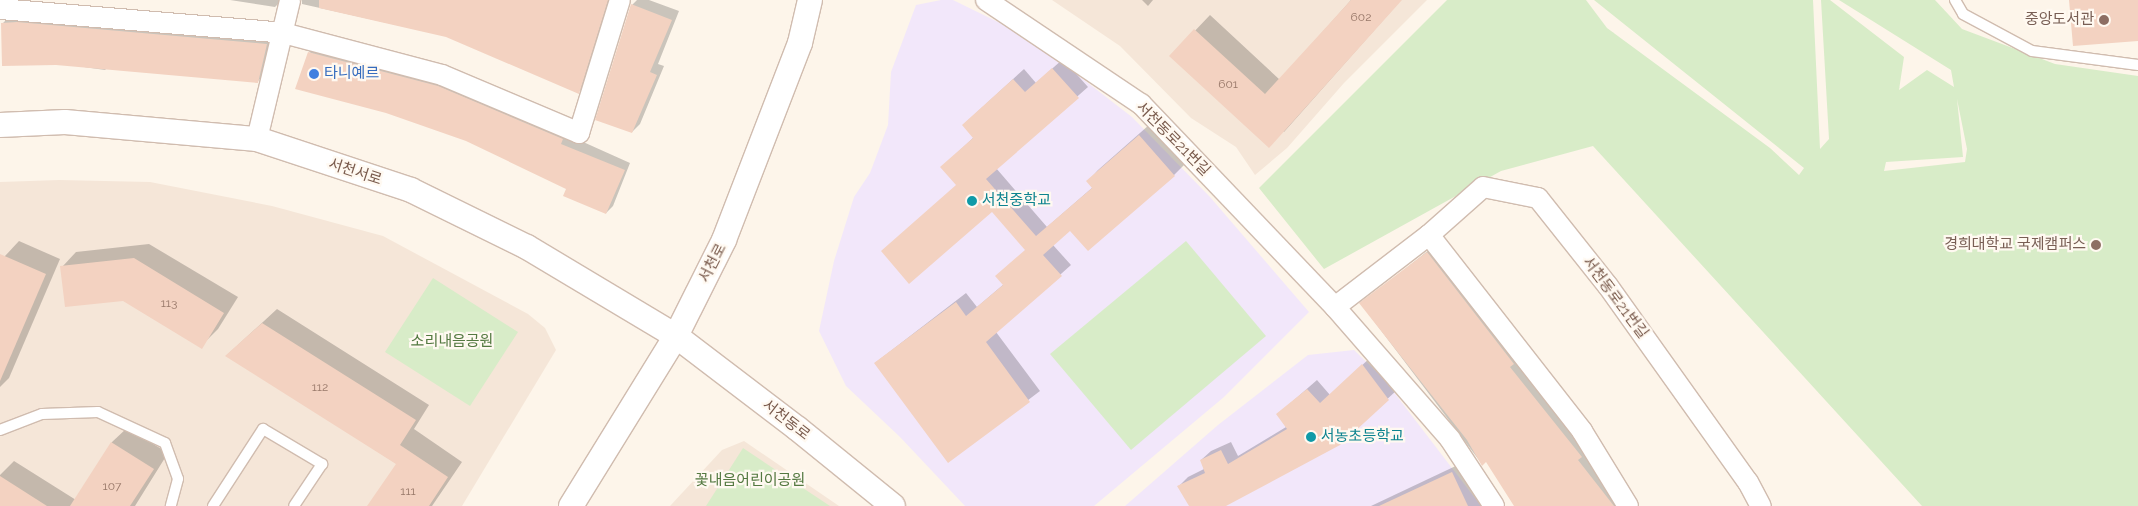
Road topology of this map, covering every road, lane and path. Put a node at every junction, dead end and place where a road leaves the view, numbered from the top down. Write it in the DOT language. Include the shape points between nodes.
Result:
graph roads {
  1 [pos="290,0"];
  2 [pos="620,0"];
  3 [pos="810,0"];
  4 [pos="986,0"];
  5 [pos="1956,0"];
  6 [pos="0,9"];
  7 [pos="283,32"];
  8 [pos="2138,65"];
  9 [pos="0,125"];
  10 [pos="257,139"];
  11 [pos="1430,235"];
  12 [pos="1335,307"];
  13 [pos="676,336"];
  14 [pos="0,430"];
  15 [pos="171,506"];
  16 [pos="213,506"];
  17 [pos="294,506"];
  18 [pos="571,506"];
  19 [pos="893,506"];
  20 [pos="1494,506"];
  21 [pos="1628,506"];
  22 [pos="1761,506"];
  1 -- 7 [label="street"];
  2 -- 7 [label="street" via="579,133 442,75"];
  3 -- 13 [label="street, 서천로" via="800,43 724,240"];
  4 -- 12 [label="street, 서천동로21번길" via="1141,104"];
  5 -- 8 [label="lane" via="1963,14 2032,52"];
  6 -- 7 [label="street"];
  7 -- 10 [label="street"];
  9 -- 10 [label="street, 서천서로" via="65,122"];
  10 -- 13 [label="street, 서천서로" via="411,190 527,247"];
  11 -- 12 [label="street, 서천동로21번길"];
  11 -- 21 [label="street" via="1582,431"];
  11 -- 22 [label="street, 서천동로21번길" via="1483,187 1538,198 1608,286 1748,482"];
  12 -- 20 [label="street, 서천동로21번길" via="1450,439"];
  13 -- 18 [label="street, 서천로"];
  13 -- 19 [label="street, 서천동로" via="798,428"];
  14 -- 15 [label="lane" via="42,414 98,412 165,443 178,479"];
  16 -- 17 [label="lane" via="263,430 322,464"];
}
